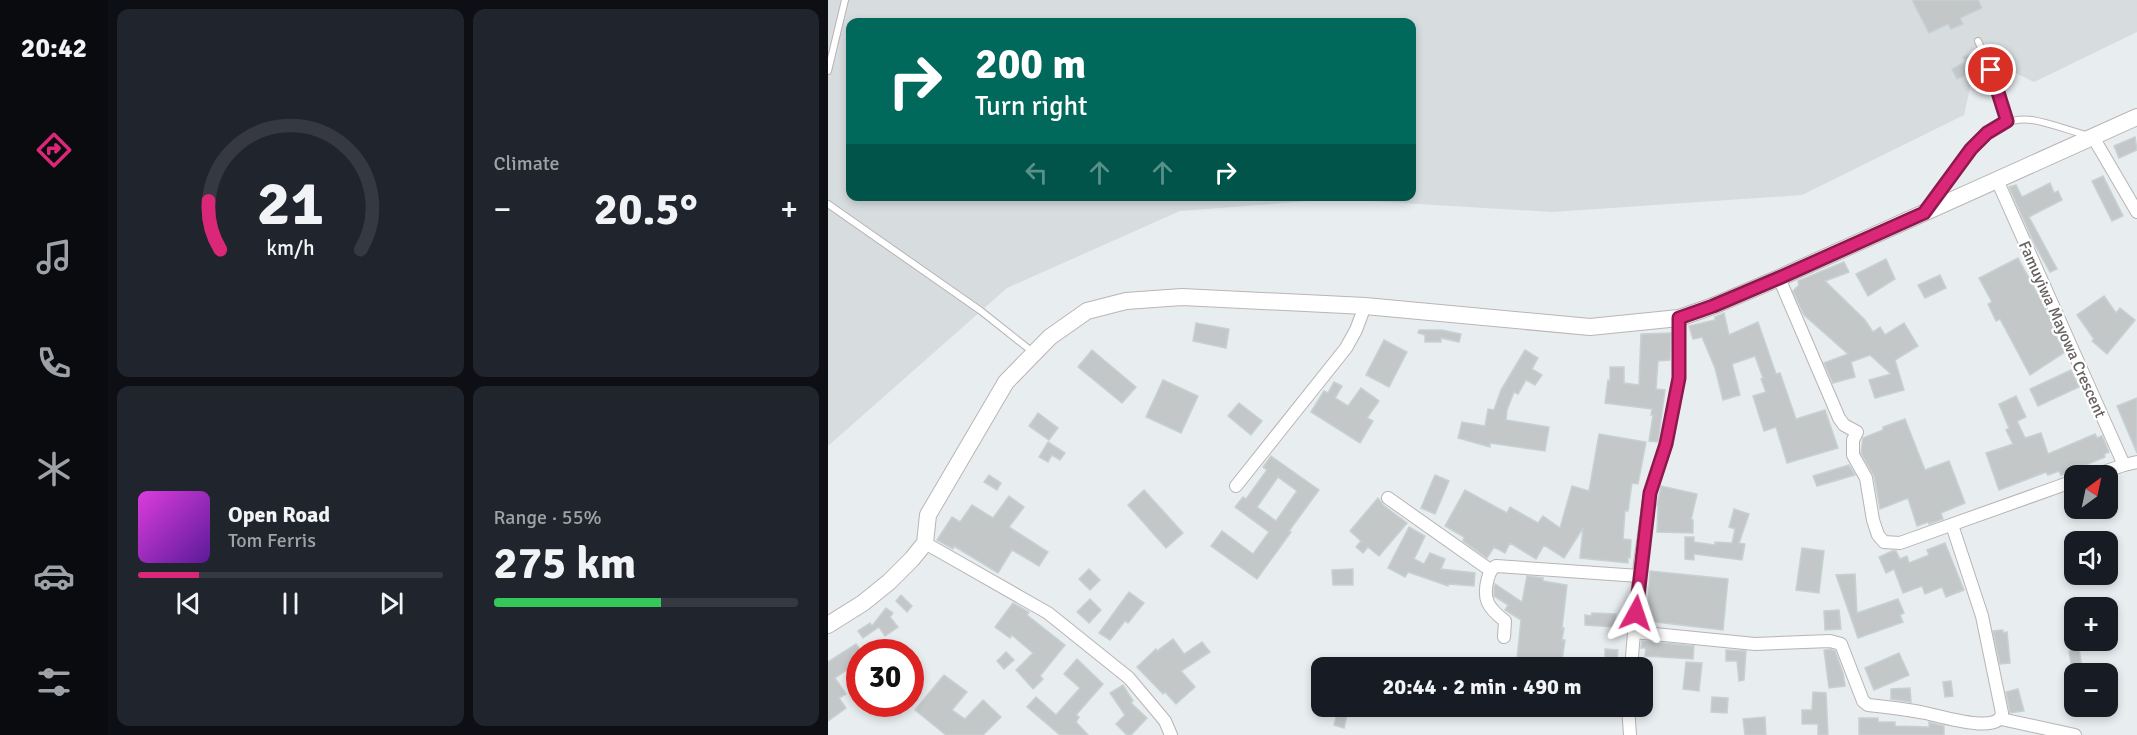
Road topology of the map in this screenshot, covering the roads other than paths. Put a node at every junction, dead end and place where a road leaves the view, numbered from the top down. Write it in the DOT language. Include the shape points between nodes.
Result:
graph roads {
  1 [pos="845,0"];
  2 [pos="1978,41"];
  3 [pos="828,71"];
  4 [pos="2137,117"];
  5 [pos="2007,121"];
  6 [pos="2093,137"];
  7 [pos="1997,180"];
  8 [pos="828,204"];
  9 [pos="2137,212"];
  10 [pos="1924,213"];
  11 [pos="1779,278"];
  12 [pos="1365,306"];
  13 [pos="1679,318"];
  14 [pos="1034,353"];
  15 [pos="2137,462"];
  16 [pos="2124,465"];
  17 [pos="2118,467"];
  18 [pos="2064,485"];
  19 [pos="1236,486"];
  20 [pos="1388,498"];
  21 [pos="1952,525"];
  22 [pos="925,543"];
  23 [pos="1490,570"];
  24 [pos="1639,576"];
  25 [pos="828,625"];
  26 [pos="1634,632"];
  27 [pos="1504,637"];
  28 [pos="1632,657"];
  29 [pos="1629,717"];
  30 [pos="2001,719"];
  31 [pos="1171,735"];
  32 [pos="1630,735"];
  33 [pos="2075,735"];
  1 -- 3 [label="lane"];
  2 -- 5 [label="lane"];
  4 -- 6 [label="street"];
  5 -- 6 [label="lane" via="2030,120"];
  5 -- 10 [label="lane" via="1971,149"];
  6 -- 7 [label="street"];
  6 -- 9 [label="street"];
  7 -- 10 [label="street"];
  7 -- 16 [label="street, Famuyiwa Mayowa Crescent"];
  8 -- 14 [label="lane"];
  10 -- 11 [label="street"];
  11 -- 13 [label="street"];
  11 -- 21 [label="street" via="1839,418 1857,432 1853,455 1866,478 1878,535 1884,542 1899,543"];
  12 -- 13 [label="street" via="1590,327"];
  12 -- 14 [label="street" via="1182,297 1126,301 1087,311"];
  12 -- 19 [label="street" via="1346,348"];
  13 -- 24 [label="street" via="1679,378 1666,444 1650,493"];
  14 -- 22 [label="street" via="1006,382 928,515"];
  15 -- 16 [label="street"];
  16 -- 17 [label="street"];
  18 -- 21 [label="street"];
  20 -- 23 [label="street"];
  21 -- 30 [label="street" via="1982,616"];
  22 -- 25 [label="street" via="889,582"];
  22 -- 31 [label="street" via="1048,613 1129,678"];
  23 -- 24 [label="street" via="1496,566"];
  23 -- 27 [label="street" via="1484,591 1488,603 1505,621"];
  24 -- 26 [label="street"];
  26 -- 28 [label="street"];
  26 -- 30 [label="street" via="1755,644 1838,642 1868,705 1926,713 1961,724 1991,725"];
  29 -- 32 [label="street"];
  30 -- 33 [label="street"];
}
